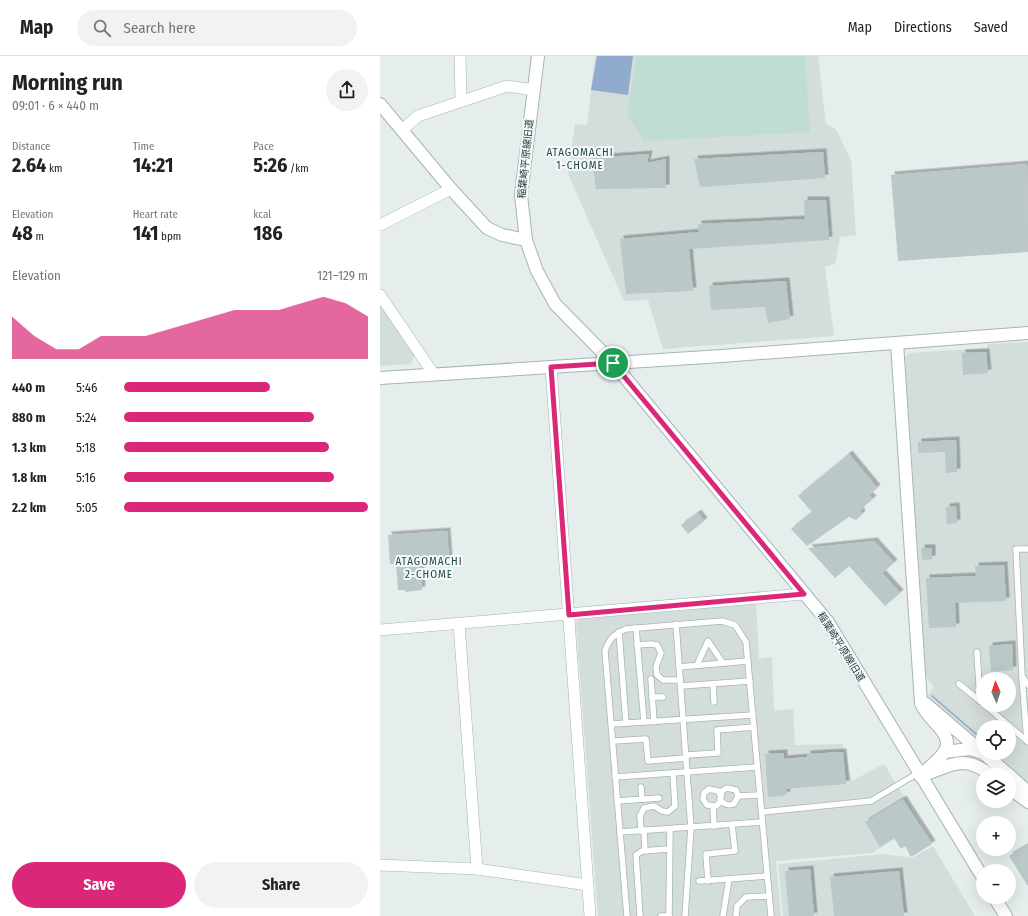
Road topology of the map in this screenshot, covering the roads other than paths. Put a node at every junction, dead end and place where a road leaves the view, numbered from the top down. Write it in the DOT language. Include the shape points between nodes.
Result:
graph roads {
  1 [pos="460,56"];
  2 [pos="538,56"];
  3 [pos="534,90"];
  4 [pos="461,101"];
  5 [pos="382,111"];
  6 [pos="402,130"];
  7 [pos="451,189"];
  8 [pos="380,225"];
  9 [pos="526,240"];
  10 [pos="380,295"];
  11 [pos="1028,333"];
  12 [pos="897,343"];
  13 [pos="613,363"];
  14 [pos="551,367"];
  15 [pos="434,374"];
  16 [pos="380,378"];
  17 [pos="1028,549"];
  18 [pos="804,594"];
  19 [pos="569,615"];
  20 [pos="459,624"];
  21 [pos="676,624"];
  22 [pos="636,628"];
  23 [pos="380,630"];
  24 [pos="619,632"];
  25 [pos="637,645"];
  26 [pos="977,652"];
  27 [pos="748,661"];
  28 [pos="723,663"];
  29 [pos="697,665"];
  30 [pos="679,667"];
  31 [pos="979,672"];
  32 [pos="1022,676"];
  33 [pos="651,678"];
  34 [pos="750,681"];
  35 [pos="680,683"];
  36 [pos="713,684"];
  37 [pos="959,684"];
  38 [pos="1028,685"];
  39 [pos="652,697"];
  40 [pos="663,697"];
  41 [pos="921,698"];
  42 [pos="976,698"];
  43 [pos="714,702"];
  44 [pos="993,712"];
  45 [pos="753,714"];
  46 [pos="683,720"];
  47 [pos="644,722"];
  48 [pos="654,722"];
  49 [pos="626,723"];
  50 [pos="612,724"];
  51 [pos="754,727"];
  52 [pos="613,741"];
  53 [pos="1028,741"];
  54 [pos="976,748"];
  55 [pos="976,750"];
  56 [pos="944,752"];
  57 [pos="686,757"];
  58 [pos="991,760"];
  59 [pos="757,767"];
  60 [pos="981,768"];
  61 [pos="1000,768"];
  62 [pos="673,773"];
  63 [pos="687,773"];
  64 [pos="919,775"];
  65 [pos="616,777"];
  66 [pos="1016,781"];
  67 [pos="641,787"];
  68 [pos="1028,792"];
  69 [pos="1016,793"];
  70 [pos="760,795"];
  71 [pos="738,796"];
  72 [pos="659,798"];
  73 [pos="720,798"];
  74 [pos="642,799"];
  75 [pos="617,800"];
  76 [pos="1028,802"];
  77 [pos="712,806"];
  78 [pos="762,812"];
  79 [pos="762,822"];
  80 [pos="732,825"];
  81 [pos="714,826"];
  82 [pos="691,828"];
  83 [pos="670,829"];
  84 [pos="642,831"];
  85 [pos="620,832"];
  86 [pos="669,849"];
  87 [pos="645,851"];
  88 [pos="380,865"];
  89 [pos="976,867"];
  90 [pos="477,870"];
  91 [pos="767,876"];
  92 [pos="729,879"];
  93 [pos="699,881"];
  94 [pos="708,881"];
  95 [pos="588,885"];
  96 [pos="769,896"];
  97 [pos="998,904"];
  98 [pos="590,916"];
  99 [pos="626,916"];
  100 [pos="640,916"];
  101 [pos="661,916"];
  102 [pos="669,916"];
  103 [pos="686,916"];
  104 [pos="723,916"];
  105 [pos="736,916"];
  106 [pos="771,916"];
  107 [pos="1006,916"];
  1 -- 4 [label="street"];
  2 -- 3 [label="street, 稲葉崎平原線旧道"];
  3 -- 4 [label="street" via="507,86"];
  3 -- 9 [label="street, 稲葉崎平原線旧道" via="521,195"];
  4 -- 6 [label="street" via="418,116"];
  5 -- 6 [label="street"];
  6 -- 7 [label="street"];
  7 -- 8 [label="street"];
  7 -- 9 [label="street" via="487,228 502,235"];
  9 -- 13 [label="street, 稲葉崎平原線旧道" via="537,271 555,304"];
  10 -- 15 [label="street"];
  11 -- 12 [label="street"];
  12 -- 13 [label="street"];
  12 -- 41 [label="street"];
  13 -- 14 [label="street"];
  13 -- 18 [label="street, 稲葉崎平原線旧道"];
  14 -- 15 [label="street"];
  14 -- 19 [label="street"];
  15 -- 16 [label="street"];
  17 -- 32 [label="lane" via="1016,549"];
  18 -- 19 [label="street"];
  18 -- 64 [label="street, 稲葉崎平原線旧道" via="828,622"];
  19 -- 20 [label="street"];
  19 -- 95 [label="street"];
  20 -- 23 [label="street"];
  20 -- 90 [label="street"];
  21 -- 22 [label="lane"];
  21 -- 27 [label="lane" via="722,621 735,626 746,642"];
  21 -- 30 [label="lane"];
  22 -- 24 [label="lane"];
  22 -- 25 [label="lane"];
  24 -- 49 [label="lane"];
  24 -- 50 [label="lane" via="609,640 605,652"];
  25 -- 35 [label="lane" via="657,645 661,654 656,666 657,675 663,680"];
  25 -- 47 [label="lane"];
  26 -- 31 [label="lane"];
  27 -- 28 [label="lane"];
  27 -- 34 [label="lane"];
  28 -- 29 [label="lane"];
  28 -- 29 [label="lane" via="708,641"];
  29 -- 30 [label="lane"];
  30 -- 35 [label="lane"];
  32 -- 38 [label="lane"];
  32 -- 53 [label="lane"];
  33 -- 39 [label="lane"];
  34 -- 36 [label="lane"];
  34 -- 45 [label="lane"];
  35 -- 36 [label="lane"];
  35 -- 46 [label="lane"];
  36 -- 43 [label="lane"];
  37 -- 42 [label="lane"];
  39 -- 40 [label="lane"];
  39 -- 48 [label="lane"];
  41 -- 54 [label="street"];
  41 -- 56 [label="street" via="923,709 946,737 948,742"];
  44 -- 53 [label="lane"];
  45 -- 46 [label="lane"];
  45 -- 51 [label="lane"];
  46 -- 48 [label="lane"];
  46 -- 57 [label="lane"];
  47 -- 48 [label="lane"];
  47 -- 49 [label="lane"];
  49 -- 50 [label="lane"];
  50 -- 52 [label="lane"];
  51 -- 57 [label="lane" via="717,730 718,753"];
  51 -- 59 [label="lane"];
  52 -- 57 [label="lane" via="646,739 648,761"];
  52 -- 65 [label="lane"];
  55 -- 56 [label="street" via="970,748"];
  56 -- 64 [label="street"];
  57 -- 63 [label="lane"];
  58 -- 61 [label="street"];
  59 -- 63 [label="lane"];
  59 -- 70 [label="lane"];
  60 -- 64 [label="street" via="960,762"];
  62 -- 63 [label="lane"];
  62 -- 65 [label="lane"];
  62 -- 84 [label="lane" via="675,806 668,812 654,806 644,808 640,816"];
  63 -- 82 [label="lane"];
  64 -- 78 [label="lane" via="871,801"];
  64 -- 89 [label="street, 稲葉崎平原線旧道"];
  65 -- 75 [label="lane"];
  66 -- 68 [label="street"];
  67 -- 74 [label="lane"];
  69 -- 76 [label="street"];
  70 -- 71 [label="lane"];
  70 -- 78 [label="lane"];
  71 -- 73 [label="lane" via="734,804 729,805 724,804"];
  71 -- 73 [label="lane" via="736,790 730,788 724,789"];
  72 -- 74 [label="lane"];
  73 -- 77 [label="lane" via="718,804"];
  73 -- 77 [label="lane" via="718,791 712,789 704,793 704,801"];
  74 -- 75 [label="lane"];
  75 -- 85 [label="lane"];
  77 -- 81 [label="lane"];
  78 -- 79 [label="lane"];
  79 -- 80 [label="lane"];
  79 -- 91 [label="lane"];
  80 -- 81 [label="lane"];
  80 -- 94 [label="lane" via="735,851 706,854"];
  81 -- 82 [label="lane"];
  82 -- 83 [label="lane"];
  82 -- 103 [label="lane"];
  83 -- 84 [label="lane"];
  83 -- 86 [label="lane"];
  84 -- 85 [label="lane"];
  84 -- 87 [label="lane"];
  85 -- 99 [label="lane"];
  86 -- 87 [label="lane"];
  86 -- 102 [label="lane"];
  87 -- 100 [label="lane" via="636,855"];
  88 -- 90 [label="street"];
  90 -- 95 [label="street"];
  91 -- 92 [label="lane"];
  91 -- 96 [label="lane"];
  92 -- 94 [label="lane"];
  92 -- 104 [label="lane"];
  93 -- 94 [label="lane"];
  95 -- 98 [label="street"];
  96 -- 105 [label="lane" via="746,897 737,906"];
  96 -- 106 [label="lane"];
  97 -- 107 [label="street"];
  101 -- 102 [label="lane"];
}
